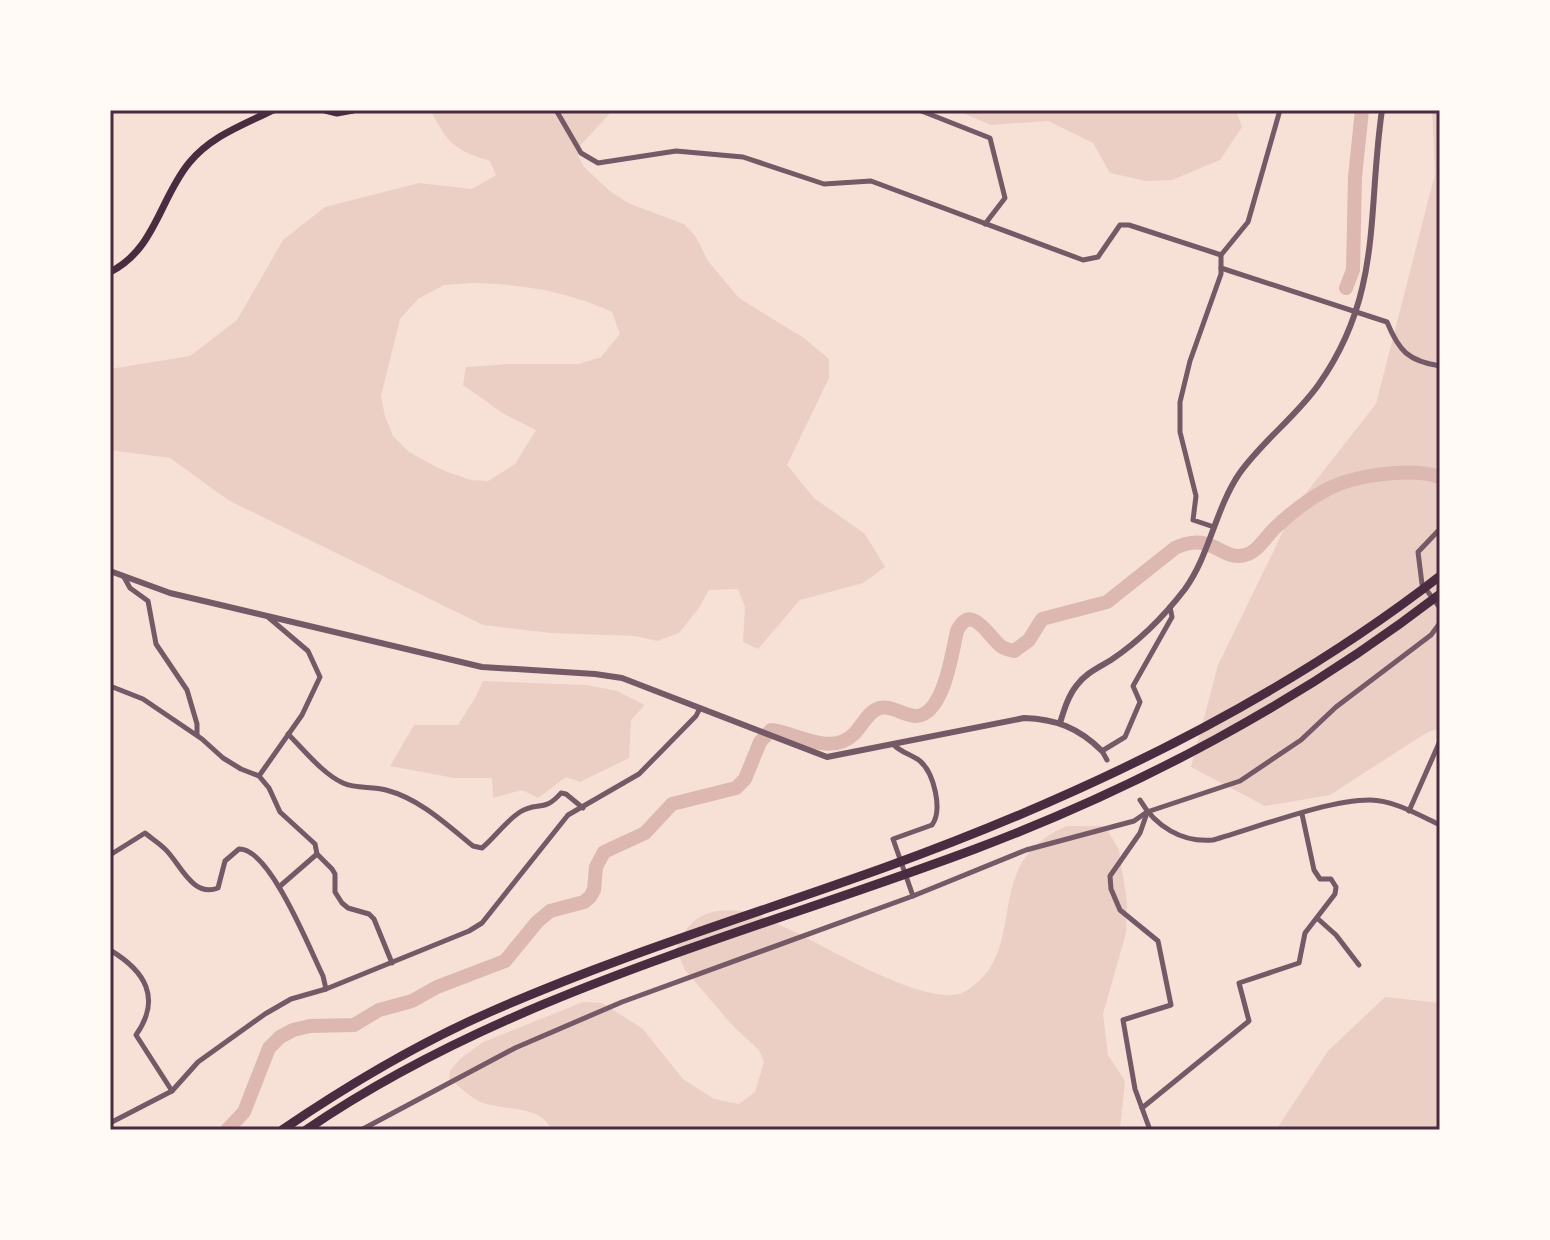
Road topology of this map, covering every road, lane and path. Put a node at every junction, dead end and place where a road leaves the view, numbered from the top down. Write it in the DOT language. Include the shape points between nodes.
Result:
graph roads {
  1 [pos="273,110"];
  2 [pos="325,110"];
  3 [pos="353,110"];
  4 [pos="556,110"];
  5 [pos="919,110"];
  6 [pos="1280,110"];
  7 [pos="1382,110"];
  8 [pos="985,224"];
  9 [pos="1221,255"];
  10 [pos="1221,268"];
  11 [pos="110,272"];
  12 [pos="1356,314"];
  13 [pos="1440,366"];
  14 [pos="1440,529"];
  15 [pos="1213,531"];
  16 [pos="110,571"];
  17 [pos="1440,576"];
  18 [pos="124,577"];
  19 [pos="1440,594"];
  20 [pos="1170,606"];
  21 [pos="1440,608"];
  22 [pos="266,615"];
  23 [pos="1440,623"];
  24 [pos="110,686"];
  25 [pos="700,708"];
  26 [pos="1060,723"];
  27 [pos="288,734"];
  28 [pos="197,735"];
  29 [pos="1440,741"];
  30 [pos="893,744"];
  31 [pos="1102,751"];
  32 [pos="1107,760"];
  33 [pos="259,776"];
  34 [pos="1140,800"];
  35 [pos="583,808"];
  36 [pos="1409,811"];
  37 [pos="1147,812"];
  38 [pos="1302,814"];
  39 [pos="1440,825"];
  40 [pos="317,854"];
  41 [pos="110,855"];
  42 [pos="279,887"];
  43 [pos="912,894"];
  44 [pos="1317,918"];
  45 [pos="110,950"];
  46 [pos="392,963"];
  47 [pos="1359,965"];
  48 [pos="326,989"];
  49 [pos="172,1091"];
  50 [pos="1142,1108"];
  51 [pos="110,1123"];
  52 [pos="282,1130"];
  53 [pos="306,1130"];
  54 [pos="361,1130"];
  55 [pos="1150,1130"];
  1 -- 11 [label="main road" via="204,147 175,184 137,253"];
  2 -- 3 [label="main road"];
  4 -- 8 [label="street" via="581,153 598,163 676,151 743,157 824,184 871,181"];
  5 -- 8 [label="street" via="990,138 1005,198"];
  6 -- 9 [label="street" via="1248,222"];
  7 -- 12 [label="street" via="1367,273"];
  8 -- 9 [label="street" via="1083,260 1098,257 1120,225"];
  9 -- 10 [label="street"];
  10 -- 12 [label="street"];
  10 -- 15 [label="street" via="1178,415 1196,496 1193,520"];
  12 -- 13 [label="street" via="1387,322 1398,346 1417,361"];
  12 -- 15 [label="street" via="1350,333 1302,408 1240,473"];
  14 -- 21 [label="street" via="1418,552 1422,584"];
  15 -- 20 [label="street" via="1185,589"];
  16 -- 18 [label="street"];
  17 -- 52 [label="highway" via="1263,694 1108,776 886,867 596,969 488,1013 381,1067"];
  18 -- 22 [label="street"];
  18 -- 28 [label="street" via="148,601 156,644 187,690"];
  19 -- 53 [label="highway" via="1269,708 1114,790 919,870 600,982 497,1024 388,1078"];
  20 -- 26 [label="street" via="1140,637 1078,683"];
  20 -- 31 [label="street" via="1172,617 1133,686 1140,702 1125,737"];
  22 -- 25 [label="street" via="482,667 622,678"];
  22 -- 27 [label="street" via="308,651 320,677"];
  23 -- 37 [label="street" via="1301,740 1240,781"];
  24 -- 28 [label="street" via="143,699"];
  25 -- 30 [label="street" via="827,757"];
  25 -- 35 [label="street" via="648,767"];
  26 -- 30 [label="street" via="1024,718"];
  26 -- 31 [label="street"];
  27 -- 33 [label="street"];
  27 -- 35 [label="street" via="340,782 401,795 473,846 482,848 519,813 545,806 561,793"];
  28 -- 33 [label="street" via="223,758"];
  29 -- 36 [label="street"];
  30 -- 43 [label="street" via="931,774 937,813 932,825 893,839"];
  31 -- 32 [label="street"];
  33 -- 40 [label="street" via="280,812 315,844"];
  34 -- 37 [label="street"];
  35 -- 46 [label="street" via="568,815 482,923"];
  36 -- 38 [label="street" via="1372,800"];
  36 -- 39 [label="street"];
  37 -- 38 [label="street" via="1175,834 1202,841"];
  37 -- 43 [label="street" via="1134,821 1026,850"];
  37 -- 50 [label="street" via="1140,833 1110,876 1120,910 1158,941 1171,1005 1123,1020"];
  38 -- 44 [label="street" via="1314,870 1336,887"];
  40 -- 42 [label="street"];
  40 -- 46 [label="street" via="335,874 335,892 342,903 374,919"];
  41 -- 42 [label="street" via="145,833 192,882 213,890 225,861 245,849"];
  42 -- 48 [label="street"];
  43 -- 54 [label="street" via="545,1034"];
  44 -- 47 [label="street"];
  44 -- 50 [label="street" via="1305,933 1299,963 1239,983 1249,1021"];
  45 -- 49 [label="street" via="129,962 146,984 147,1016 136,1035"];
  46 -- 48 [label="street"];
  48 -- 49 [label="street" via="291,999 265,1014 198,1062"];
  49 -- 51 [label="street"];
  50 -- 55 [label="street"];
}
